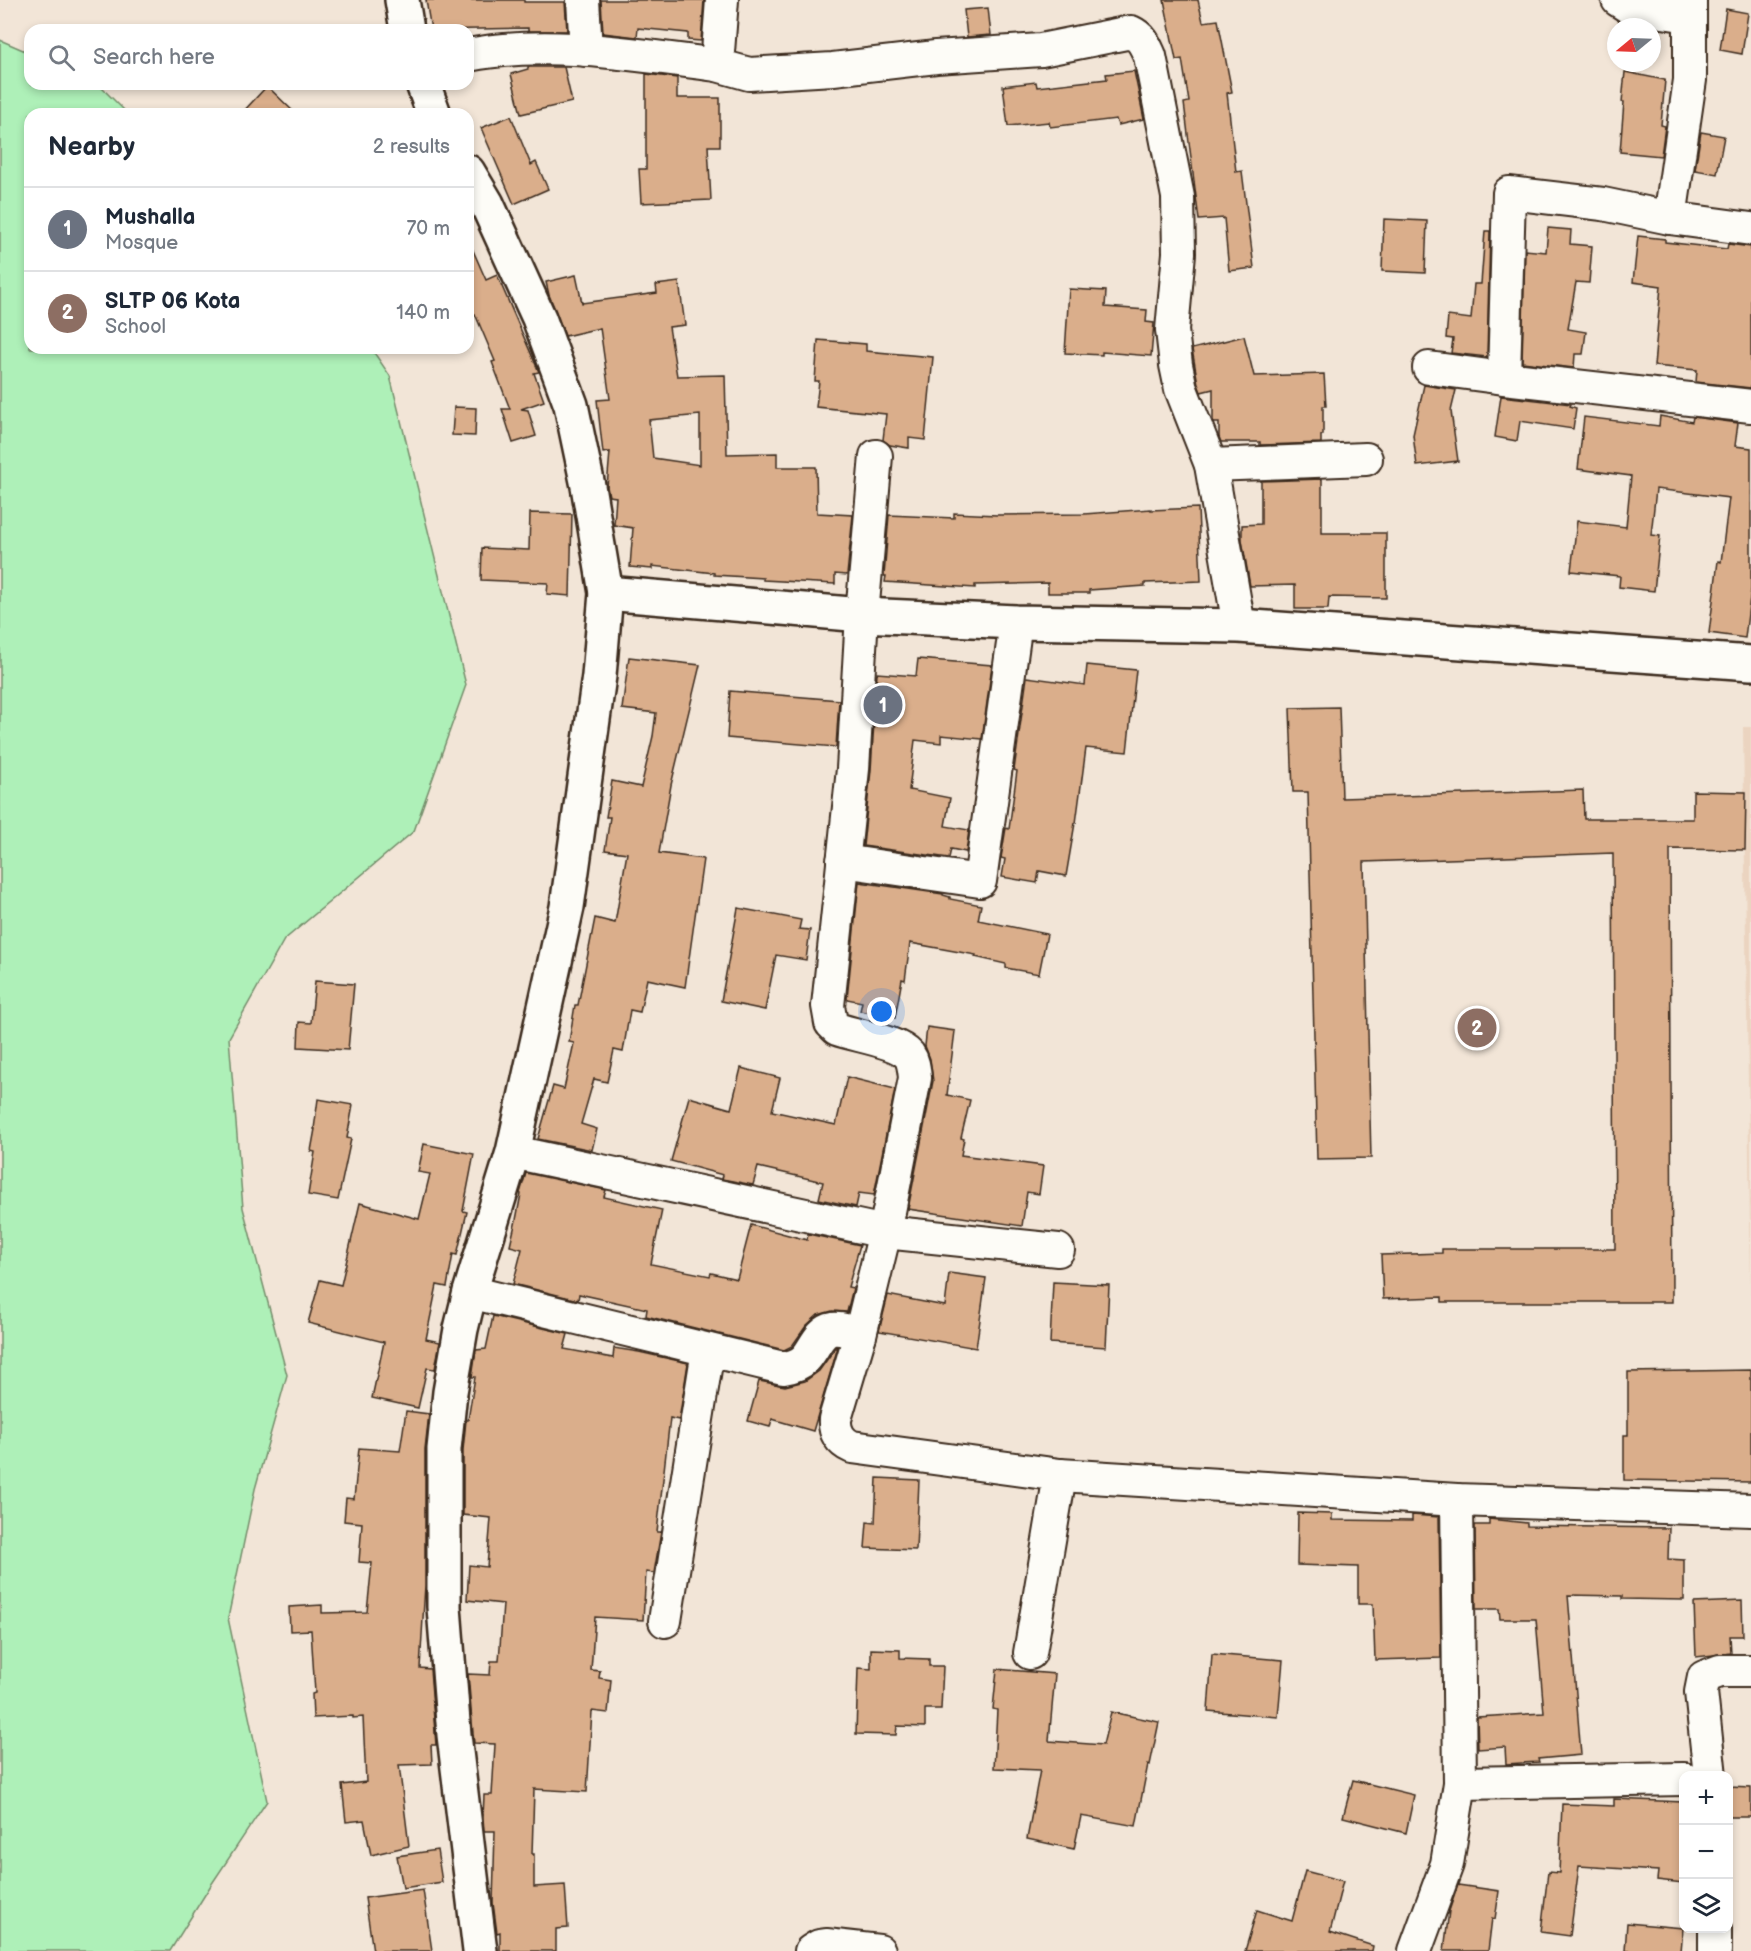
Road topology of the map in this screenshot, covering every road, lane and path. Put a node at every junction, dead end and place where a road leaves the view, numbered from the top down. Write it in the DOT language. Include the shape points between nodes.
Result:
graph roads {
  1 [pos="402,0"];
  2 [pos="583,0"];
  3 [pos="722,0"];
  4 [pos="1618,0"];
  5 [pos="1690,8"];
  6 [pos="406,24"];
  7 [pos="586,50"];
  8 [pos="474,54"];
  9 [pos="717,65"];
  10 [pos="425,90"];
  11 [pos="432,108"];
  12 [pos="474,182"];
  13 [pos="1670,218"];
  14 [pos="1751,229"];
  15 [pos="1429,368"];
  16 [pos="1504,378"];
  17 [pos="1751,406"];
  18 [pos="876,456"];
  19 [pos="1366,459"];
  20 [pos="1211,465"];
  21 [pos="606,593"];
  22 [pos="862,615"];
  23 [pos="1016,622"];
  24 [pos="1239,626"];
  25 [pos="1751,663"];
  26 [pos="843,861"];
  27 [pos="513,1152"];
  28 [pos="885,1232"];
  29 [pos="1058,1250"];
  30 [pos="470,1292"];
  31 [pos="860,1335"];
  32 [pos="708,1350"];
  33 [pos="1060,1475"];
  34 [pos="1456,1500"];
  35 [pos="1751,1510"];
  36 [pos="665,1621"];
  37 [pos="1030,1653"];
  38 [pos="1751,1671"];
  39 [pos="1709,1771"];
  40 [pos="1679,1779"];
  41 [pos="1460,1783"];
  42 [pos="1715,1933"];
  43 [pos="480,1951"];
  44 [pos="812,1951"];
  45 [pos="879,1951"];
  46 [pos="1415,1951"];
  47 [pos="1715,1951"];
  1 -- 6 [label="street"];
  2 -- 7 [label="street"];
  3 -- 9 [label="street"];
  4 -- 5 [label="street" via="1629,7"];
  5 -- 13 [label="street" via="1690,80"];
  7 -- 8 [label="street" via="514,49"];
  7 -- 9 [label="street"];
  9 -- 20 [label="street" via="749,74 833,69 1041,50 1131,32 1139,35 1150,56 1178,197 1179,253 1172,330 1180,389"];
  10 -- 11 [label="street"];
  12 -- 21 [label="street" via="488,204 539,318 571,405"];
  13 -- 14 [label="street"];
  13 -- 16 [label="street" via="1603,204 1509,193"];
  15 -- 16 [label="street"];
  16 -- 17 [label="street"];
  18 -- 22 [label="street"];
  19 -- 20 [label="street"];
  20 -- 24 [label="street"];
  21 -- 22 [label="street"];
  21 -- 27 [label="street" via="599,676 567,907"];
  22 -- 23 [label="street"];
  22 -- 26 [label="street"];
  23 -- 24 [label="street"];
  23 -- 26 [label="street" via="980,881"];
  24 -- 25 [label="street"];
  26 -- 28 [label="street" via="828,1006 831,1023 837,1029 900,1047 914,1064 915,1078"];
  27 -- 28 [label="street"];
  27 -- 30 [label="street"];
  28 -- 29 [label="street"];
  28 -- 31 [label="street"];
  30 -- 32 [label="street"];
  30 -- 43 [label="street" via="452,1381 444,1449 444,1608 454,1735"];
  31 -- 32 [label="street" via="833,1329 824,1332 804,1361 783,1368"];
  31 -- 33 [label="street" via="835,1419 839,1438 848,1445"];
  32 -- 36 [label="street"];
  33 -- 34 [label="street"];
  33 -- 37 [label="street"];
  34 -- 35 [label="street"];
  34 -- 41 [label="street"];
  38 -- 39 [label="street" via="1720,1671 1704,1677 1701,1692"];
  40 -- 41 [label="street"];
  41 -- 46 [label="street" via="1448,1864"];
  42 -- 47 [label="street"];
  44 -- 45 [label="street" via="826,1945"];
}
